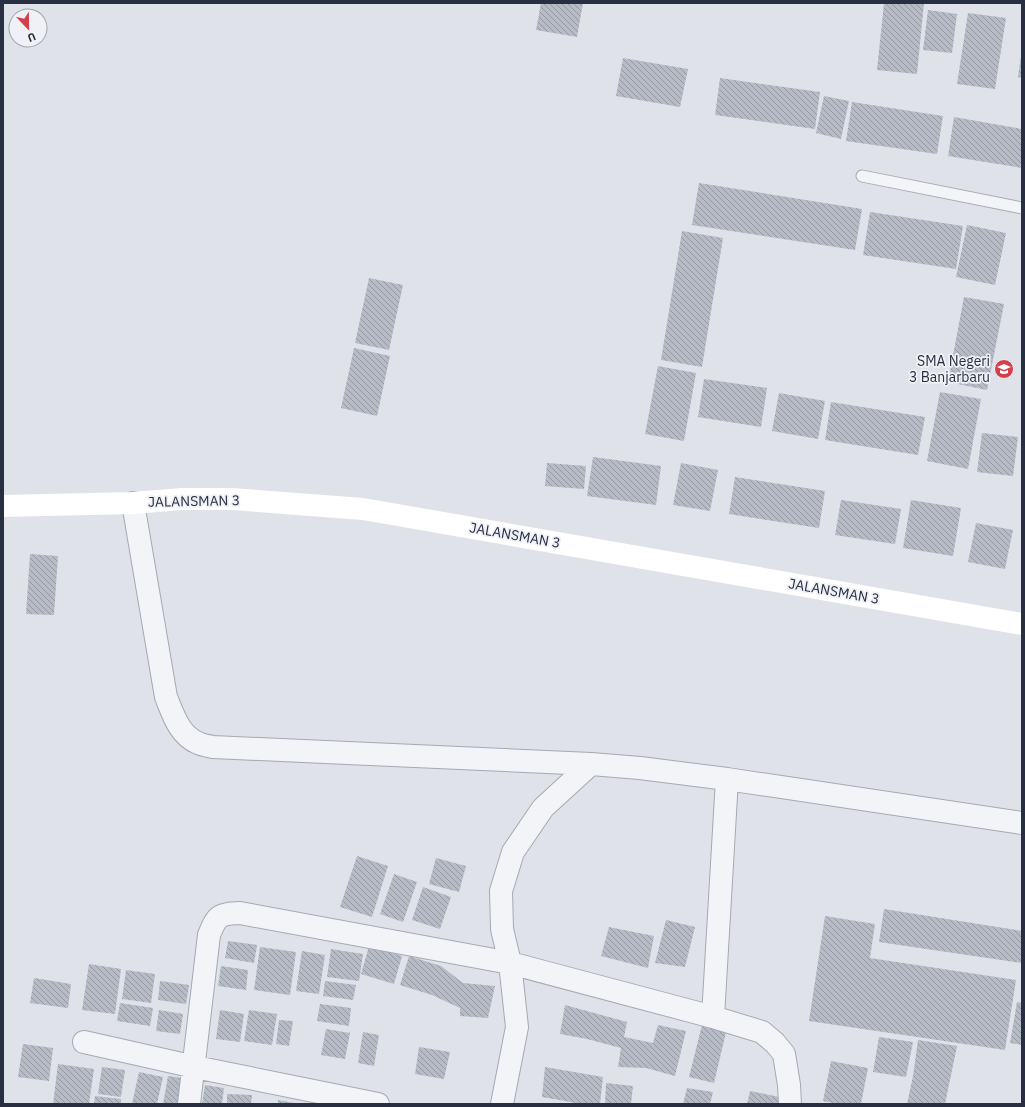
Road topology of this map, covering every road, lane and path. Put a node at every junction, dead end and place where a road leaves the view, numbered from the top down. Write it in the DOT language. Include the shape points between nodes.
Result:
graph roads {
  1 [pos="862,176"];
  2 [pos="1022,208"];
  3 [pos="133,503"];
  4 [pos="3,506"];
  5 [pos="1022,624"];
  6 [pos="591,764"];
  7 [pos="727,779"];
  8 [pos="1022,823"];
  9 [pos="510,963"];
  10 [pos="713,1017"];
  11 [pos="84,1042"];
  12 [pos="195,1067"];
  13 [pos="189,1104"];
  14 [pos="378,1104"];
  15 [pos="502,1104"];
  16 [pos="790,1104"];
  1 -- 2 [label="lane"];
  3 -- 4 [label="street, JALANSMAN 3"];
  3 -- 5 [label="street, JALANSMAN 3" via="232,499 363,509"];
  3 -- 6 [label="street" via="166,697 175,720 185,734 198,743 213,747"];
  6 -- 7 [label="street"];
  6 -- 9 [label="street" via="542,808 513,852 501,891 502,929"];
  7 -- 8 [label="street"];
  7 -- 10 [label="street"];
  9 -- 10 [label="street"];
  9 -- 12 [label="street" via="240,913 225,914 215,920 209,935"];
  9 -- 15 [label="street" via="517,1027"];
  10 -- 16 [label="street" via="762,1032 775,1043 784,1054"];
  11 -- 12 [label="street"];
  12 -- 13 [label="street"];
  12 -- 14 [label="street"];
}
